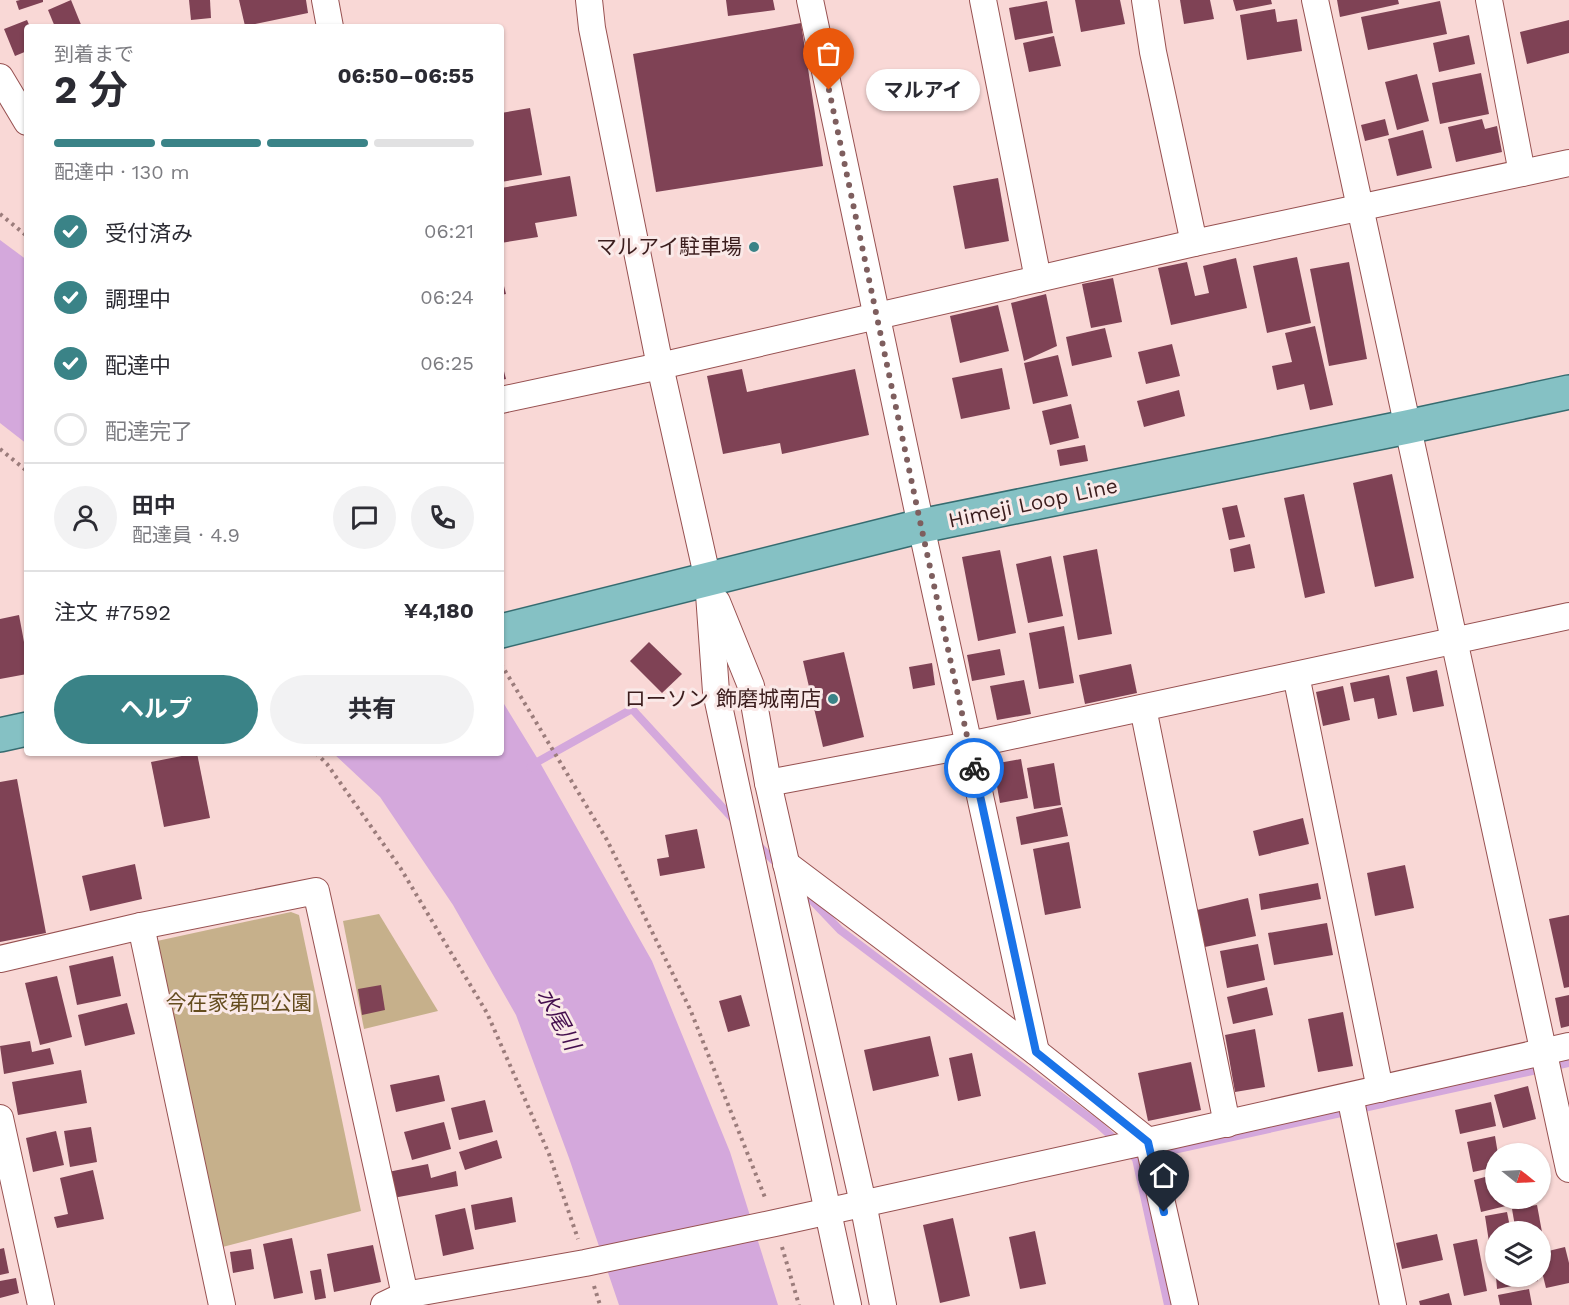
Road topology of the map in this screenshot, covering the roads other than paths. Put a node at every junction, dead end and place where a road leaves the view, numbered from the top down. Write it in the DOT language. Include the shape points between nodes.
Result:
graph roads {
  1 [pos="324,0"];
  2 [pos="589,0"];
  3 [pos="810,0"];
  4 [pos="983,0"];
  5 [pos="1145,0"];
  6 [pos="1315,0"];
  7 [pos="1489,0"];
  8 [pos="329,24"];
  9 [pos="0,77"];
  10 [pos="24,117"];
  11 [pos="1569,163"];
  12 [pos="1522,173"];
  13 [pos="1360,208"];
  14 [pos="1194,243"];
  15 [pos="1038,279"];
  16 [pos="877,315"];
  17 [pos="660,366"];
  18 [pos="1569,392"];
  19 [pos="504,399"];
  20 [pos="1407,427"];
  21 [pos="921,526"];
  22 [pos="708,580"];
  23 [pos="1569,616"];
  24 [pos="504,630"];
  25 [pos="1455,641"];
  26 [pos="1296,675"];
  27 [pos="1143,708"];
  28 [pos="24,730"];
  29 [pos="0,735"];
  30 [pos="969,745"];
  31 [pos="768,783"];
  32 [pos="786,864"];
  33 [pos="141,926"];
  34 [pos="0,959"];
  35 [pos="1569,1046"];
  36 [pos="1036,1052"];
  37 [pos="1543,1052"];
  38 [pos="1380,1089"];
  39 [pos="1350,1096"];
  40 [pos="0,1118"];
  41 [pos="1227,1124"];
  42 [pos="1148,1142"];
  43 [pos="1569,1169"];
  44 [pos="863,1203"];
  45 [pos="828,1210"];
  46 [pos="394,1300"];
  47 [pos="41,1305"];
  48 [pos="222,1305"];
  49 [pos="848,1305"];
  50 [pos="883,1305"];
  51 [pos="1185,1305"];
  52 [pos="1393,1305"];
  1 -- 8 [label="street"];
  2 -- 17 [label="street"];
  3 -- 16 [label="street"];
  4 -- 15 [label="street"];
  5 -- 14 [label="street"];
  6 -- 13 [label="street"];
  7 -- 12 [label="street"];
  9 -- 10 [label="street"];
  11 -- 12 [label="street"];
  12 -- 13 [label="street"];
  13 -- 14 [label="street"];
  13 -- 20 [label="street"];
  14 -- 15 [label="street"];
  15 -- 16 [label="street"];
  16 -- 17 [label="street"];
  16 -- 21 [label="street"];
  17 -- 19 [label="street"];
  17 -- 22 [label="street"];
  18 -- 20 [label="main road, Himeji Loop Line"];
  20 -- 21 [label="main road, Himeji Loop Line"];
  20 -- 25 [label="street"];
  21 -- 22 [label="main road, Himeji Loop Line"];
  21 -- 30 [label="street"];
  22 -- 24 [label="main road, Himeji Loop Line"];
  22 -- 31 [label="street" via="751,686"];
  22 -- 45 [label="street" via="716,692"];
  23 -- 25 [label="street"];
  25 -- 26 [label="street"];
  25 -- 37 [label="street"];
  26 -- 27 [label="street"];
  26 -- 38 [label="street"];
  27 -- 30 [label="street"];
  27 -- 41 [label="street"];
  28 -- 29 [label="main road"];
  30 -- 31 [label="street"];
  30 -- 36 [label="street"];
  31 -- 32 [label="street"];
  32 -- 36 [label="street"];
  32 -- 44 [label="street"];
  33 -- 34 [label="street"];
  33 -- 46 [label="street" via="316,891"];
  33 -- 48 [label="street"];
  35 -- 37 [label="street"];
  36 -- 42 [label="street"];
  37 -- 38 [label="street"];
  37 -- 43 [label="street"];
  38 -- 39 [label="street"];
  39 -- 41 [label="street"];
  39 -- 52 [label="street"];
  40 -- 47 [label="street"];
  41 -- 42 [label="street"];
  42 -- 44 [label="street"];
  42 -- 51 [label="street"];
  44 -- 45 [label="street"];
  44 -- 50 [label="street"];
  45 -- 46 [label="street"];
  45 -- 49 [label="street"];
}
